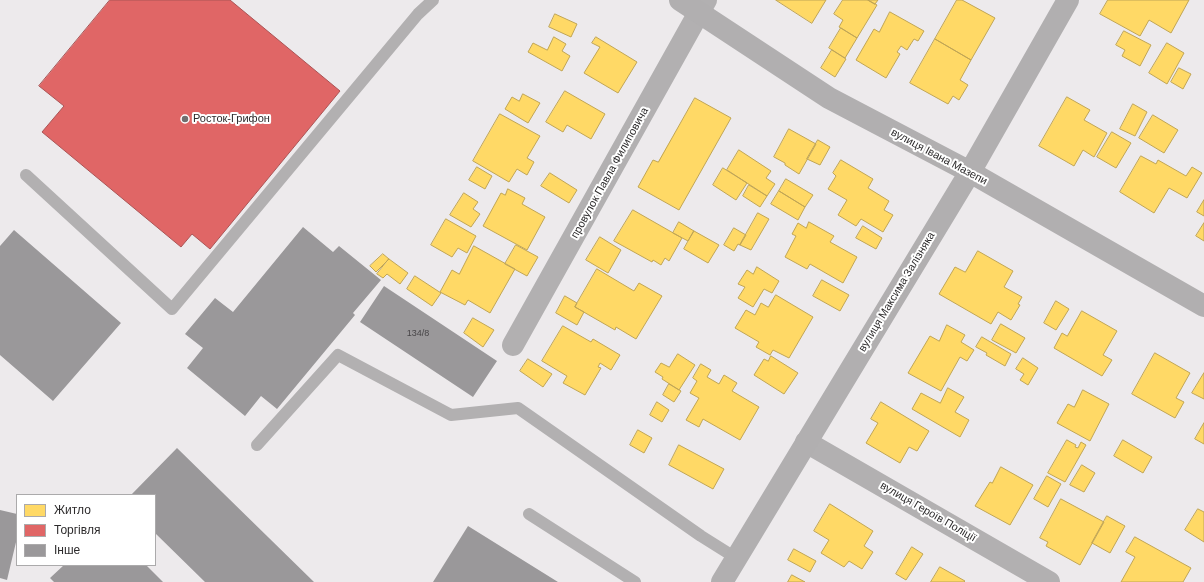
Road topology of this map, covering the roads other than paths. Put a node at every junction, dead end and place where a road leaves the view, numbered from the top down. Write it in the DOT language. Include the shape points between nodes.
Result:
graph roads {
  1 [pos="433,0"];
  2 [pos="680,0"];
  3 [pos="1068,0"];
  4 [pos="702,6"];
  5 [pos="970,172"];
  6 [pos="26,175"];
  7 [pos="1204,306"];
  8 [pos="513,345"];
  9 [pos="806,442"];
  10 [pos="257,445"];
  11 [pos="529,514"];
  12 [pos="736,558"];
  13 [pos="635,582"];
  14 [pos="722,582"];
  15 [pos="1049,582"];
  1 -- 6 [label="lane" via="418,14 172,309"];
  2 -- 4 [label="main road, вулиця Івана Мазепи"];
  3 -- 5 [label="main road, вулиця Максима Залізняка"];
  4 -- 5 [label="main road, вулиця Івана Мазепи" via="829,98"];
  4 -- 8 [label="street, провулок Павла Филиповича"];
  5 -- 7 [label="main road, вулиця Івана Мазепи"];
  5 -- 9 [label="main road, вулиця Максима Залізняка"];
  9 -- 12 [label="main road, вулиця Максима Залізняка"];
  9 -- 15 [label="street, вулиця Героїв Поліції"];
  10 -- 12 [label="lane" via="338,355 451,415 518,408"];
  11 -- 13 [label="lane"];
  12 -- 14 [label="main road, вулиця Максима Залізняка"];
}
